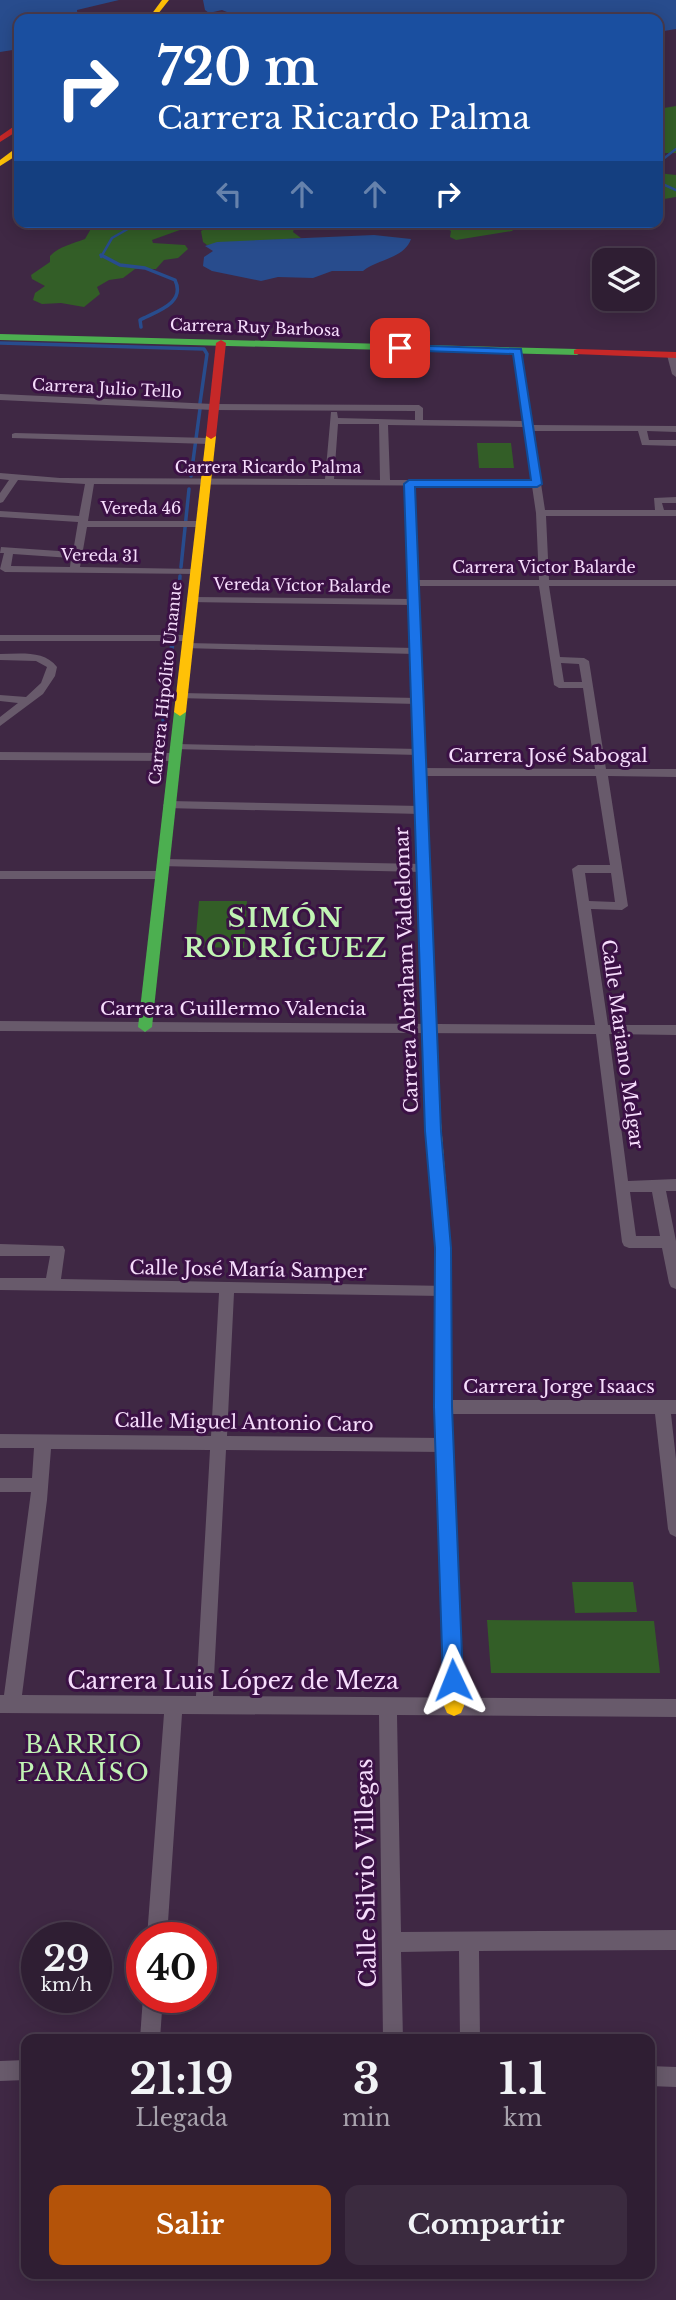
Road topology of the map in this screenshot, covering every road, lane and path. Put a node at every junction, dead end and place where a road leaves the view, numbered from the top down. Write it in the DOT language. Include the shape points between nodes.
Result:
graph roads {
  1 [pos="0,337"];
  2 [pos="221,343"];
  3 [pos="517,351"];
  4 [pos="674,355"];
  5 [pos="676,374"];
  6 [pos="0,397"];
  7 [pos="213,407"];
  8 [pos="335,409"];
  9 [pos="334,421"];
  10 [pos="383,422"];
  11 [pos="419,423"];
  12 [pos="528,426"];
  13 [pos="642,429"];
  14 [pos="676,429"];
  15 [pos="15,436"];
  16 [pos="200,441"];
  17 [pos="676,443"];
  18 [pos="0,476"];
  19 [pos="15,478"];
  20 [pos="90,481"];
  21 [pos="204,482"];
  22 [pos="329,483"];
  23 [pos="385,483"];
  24 [pos="409,484"];
  25 [pos="537,484"];
  26 [pos="0,500"];
  27 [pos="676,500"];
  28 [pos="541,513"];
  29 [pos="660,513"];
  30 [pos="676,513"];
  31 [pos="0,514"];
  32 [pos="82,521"];
  33 [pos="190,524"];
  34 [pos="4,551"];
  35 [pos="77,555"];
  36 [pos="74,571"];
  37 [pos="194,572"];
  38 [pos="412,583"];
  39 [pos="544,583"];
  40 [pos="676,583"];
  41 [pos="191,600"];
  42 [pos="413,602"];
  43 [pos="0,638"];
  44 [pos="44,639"];
  45 [pos="187,642"];
  46 [pos="415,651"];
  47 [pos="0,657"];
  48 [pos="38,659"];
  49 [pos="555,660"];
  50 [pos="589,685"];
  51 [pos="181,696"];
  52 [pos="0,698"];
  53 [pos="28,701"];
  54 [pos="417,701"];
  55 [pos="0,723"];
  56 [pos="175,752"];
  57 [pos="419,752"];
  58 [pos="0,756"];
  59 [pos="420,772"];
  60 [pos="602,773"];
  61 [pos="676,773"];
  62 [pos="169,805"];
  63 [pos="421,810"];
  64 [pos="423,867"];
  65 [pos="162,869"];
  66 [pos="616,869"];
  67 [pos="0,874"];
  68 [pos="584,905"];
  69 [pos="0,1026"];
  70 [pos="145,1027"];
  71 [pos="429,1028"];
  72 [pos="602,1030"];
  73 [pos="676,1030"];
  74 [pos="676,1185"];
  75 [pos="623,1187"];
  76 [pos="658,1187"];
  77 [pos="669,1242"];
  78 [pos="0,1250"];
  79 [pos="676,1283"];
  80 [pos="0,1284"];
  81 [pos="53,1284"];
  82 [pos="227,1288"];
  83 [pos="443,1290"];
  84 [pos="443,1407"];
  85 [pos="669,1407"];
  86 [pos="0,1441"];
  87 [pos="43,1441"];
  88 [pos="219,1442"];
  89 [pos="444,1445"];
  90 [pos="0,1485"];
  91 [pos="40,1485"];
  92 [pos="676,1529"];
  93 [pos="6,1704"];
  94 [pos="174,1704"];
  95 [pos="204,1705"];
  96 [pos="388,1706"];
  97 [pos="454,1706"];
  98 [pos="676,1708"];
  99 [pos="158,1922"];
  100 [pos="676,1940"];
  101 [pos="391,1942"];
  102 [pos="469,1942"];
  103 [pos="152,2013"];
  104 [pos="150,2034"];
  105 [pos="393,2034"];
  106 [pos="470,2034"];
  107 [pos="21,2070"];
  108 [pos="0,2071"];
  109 [pos="655,2076"];
  110 [pos="676,2077"];
  1 -- 2 [label="street, Carrera Ruy Barbosa"];
  2 -- 3 [label="street, Carrera Ruy Barbosa"];
  2 -- 7 [label="street, Carrera Hipólito Unanue"];
  3 -- 4 [label="street, Carrera Ruy Barbosa"];
  3 -- 12 [label="street"];
  4 -- 5 [label="street"];
  6 -- 7 [label="street, Carrera Julio Tello"];
  7 -- 8 [label="street, Carrera Julio Tello"];
  7 -- 16 [label="street, Carrera Hipólito Unanue"];
  8 -- 9 [label="street"];
  8 -- 11 [label="street, Carrera Julio Tello" via="419,408"];
  9 -- 10 [label="street"];
  9 -- 22 [label="street"];
  10 -- 11 [label="street"];
  10 -- 23 [label="street"];
  11 -- 12 [label="street"];
  12 -- 13 [label="street"];
  12 -- 25 [label="street"];
  13 -- 14 [label="street"];
  13 -- 17 [label="street" via="645,443"];
  15 -- 16 [label="street"];
  16 -- 21 [label="street, Carrera Hipólito Unanue"];
  18 -- 19 [label="street, Carrera Ricardo Palma"];
  19 -- 20 [label="street, Carrera Ricardo Palma"];
  19 -- 26 [label="street"];
  20 -- 21 [label="street, Carrera Ricardo Palma"];
  20 -- 32 [label="street"];
  21 -- 22 [label="street, Carrera Ricardo Palma"];
  21 -- 33 [label="street, Carrera Hipólito Unanue"];
  22 -- 23 [label="street, Carrera Ricardo Palma"];
  23 -- 24 [label="street, Carrera Ricardo Palma"];
  24 -- 25 [label="street, Carrera Ricardo Palma"];
  24 -- 38 [label="street, Carrera Abraham Valdelomar"];
  25 -- 28 [label="street"];
  27 -- 29 [label="street" via="657,500"];
  28 -- 29 [label="street"];
  28 -- 39 [label="street"];
  29 -- 30 [label="street"];
  31 -- 32 [label="street, Vereda 46"];
  32 -- 33 [label="street, Vereda 46"];
  32 -- 35 [label="street"];
  33 -- 37 [label="street, Carrera Hipólito Unanue"];
  34 -- 35 [label="street, Vereda 31"];
  34 -- 36 [label="street, Vereda 31" via="5,569"];
  35 -- 36 [label="street"];
  36 -- 37 [label="street, Vereda 31"];
  37 -- 41 [label="street, Carrera Hipólito Unanue"];
  38 -- 39 [label="street, Carrera Victor Balarde"];
  38 -- 42 [label="street, Carrera Abraham Valdelomar"];
  39 -- 40 [label="street, Carrera Victor Balarde"];
  39 -- 49 [label="street"];
  41 -- 42 [label="street, Vereda Víctor Balarde"];
  41 -- 45 [label="street, Carrera Hipólito Unanue"];
  42 -- 46 [label="street, Carrera Abraham Valdelomar"];
  43 -- 44 [label="street"];
  44 -- 45 [label="street"];
  44 -- 48 [label="street"];
  45 -- 46 [label="street"];
  45 -- 51 [label="street, Carrera Hipólito Unanue"];
  46 -- 54 [label="street, Carrera Abraham Valdelomar"];
  47 -- 48 [label="street"];
  48 -- 53 [label="street" via="51,663 52,676"];
  49 -- 50 [label="street" via="584,661"];
  49 -- 50 [label="street" via="559,685"];
  50 -- 60 [label="street"];
  51 -- 54 [label="street"];
  51 -- 56 [label="street, Carrera Hipólito Unanue"];
  52 -- 53 [label="street"];
  53 -- 55 [label="street"];
  54 -- 57 [label="street, Carrera Abraham Valdelomar"];
  56 -- 57 [label="street"];
  56 -- 58 [label="street"];
  56 -- 62 [label="street, Carrera Hipólito Unanue"];
  57 -- 59 [label="street, Carrera Abraham Valdelomar"];
  59 -- 60 [label="street, Carrera José Sabogal"];
  59 -- 63 [label="street, Carrera Abraham Valdelomar"];
  60 -- 61 [label="street, Carrera José Sabogal"];
  60 -- 66 [label="street"];
  62 -- 63 [label="street"];
  62 -- 65 [label="street, Carrera Hipólito Unanue"];
  63 -- 64 [label="street, Carrera Abraham Valdelomar"];
  64 -- 65 [label="street"];
  64 -- 71 [label="street, Carrera Abraham Valdelomar"];
  65 -- 67 [label="street"];
  65 -- 70 [label="street, Carrera Hipólito Unanue"];
  66 -- 68 [label="street, Calle Mariano Melgar" via="578,869"];
  66 -- 68 [label="street" via="622,906"];
  68 -- 72 [label="street, Calle Mariano Melgar"];
  69 -- 70 [label="street, Carrera Guillermo Valencia"];
  70 -- 71 [label="street, Carrera Guillermo Valencia"];
  71 -- 72 [label="street, Carrera Guillermo Valencia"];
  71 -- 83 [label="street, Carrera Abraham Valdelomar"];
  72 -- 73 [label="street, Carrera Guillermo Valencia"];
  72 -- 75 [label="street, Calle Mariano Melgar"];
  74 -- 76 [label="street"];
  75 -- 76 [label="street"];
  75 -- 77 [label="street, Calle Mariano Melgar" via="629,1242"];
  76 -- 77 [label="street"];
  77 -- 79 [label="street"];
  78 -- 81 [label="street" via="58,1250"];
  80 -- 81 [label="street, Calle José María Samper"];
  81 -- 82 [label="street, Calle José María Samper"];
  82 -- 83 [label="street, Calle José María Samper"];
  82 -- 88 [label="street"];
  83 -- 84 [label="street, Carrera Abraham Valdelomar"];
  84 -- 85 [label="street, Carrera Jorge Isaacs"];
  84 -- 89 [label="street, Carrera Abraham Valdelomar"];
  85 -- 92 [label="street"];
  86 -- 87 [label="street, Calle Miguel Antonio Caro"];
  87 -- 88 [label="street, Calle Miguel Antonio Caro"];
  87 -- 91 [label="street"];
  88 -- 89 [label="street, Calle Miguel Antonio Caro"];
  88 -- 95 [label="street"];
  89 -- 97 [label="street, Carrera Abraham Valdelomar"];
  90 -- 91 [label="street"];
  91 -- 93 [label="street"];
  93 -- 94 [label="street, Carrera Luis López de Meza"];
  94 -- 95 [label="street, Carrera Luis López de Meza"];
  94 -- 99 [label="street"];
  95 -- 96 [label="street, Carrera Luis López de Meza"];
  96 -- 97 [label="street, Carrera Luis López de Meza"];
  96 -- 101 [label="street, Calle Silvio Villegas"];
  97 -- 98 [label="street, Carrera Luis López de Meza"];
  100 -- 102 [label="street"];
  101 -- 102 [label="street"];
  101 -- 105 [label="street, Calle Silvio Villegas"];
  102 -- 106 [label="street"];
  103 -- 104 [label="street"];
  107 -- 108 [label="street"];
  109 -- 110 [label="street"];
}
